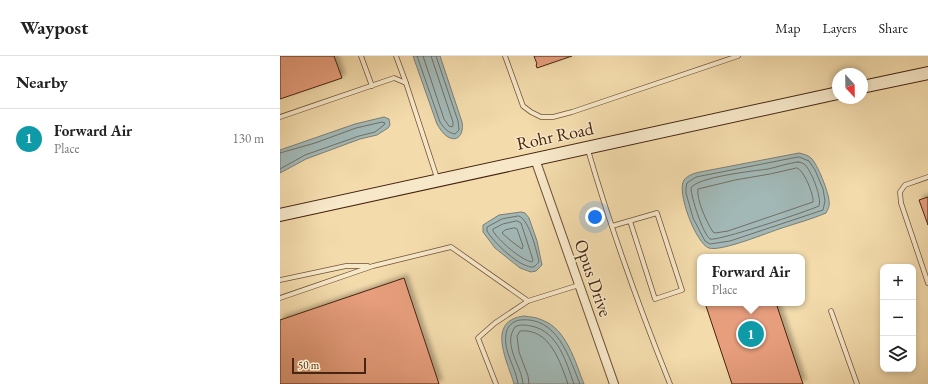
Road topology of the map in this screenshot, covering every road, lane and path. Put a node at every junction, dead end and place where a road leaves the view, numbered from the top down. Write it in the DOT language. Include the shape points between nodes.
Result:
graph roads {
  1 [pos="361,56"];
  2 [pos="396,56"];
  3 [pos="505,56"];
  4 [pos="738,56"];
  5 [pos="928,73"];
  6 [pos="406,83"];
  7 [pos="372,86"];
  8 [pos="868,86"];
  9 [pos="832,94"];
  10 [pos="280,117"];
  11 [pos="588,148"];
  12 [pos="535,159"];
  13 [pos="928,177"];
  14 [pos="438,180"];
  15 [pos="280,215"];
  16 [pos="630,221"];
  17 [pos="612,226"];
  18 [pos="373,266"];
  19 [pos="280,280"];
  20 [pos="928,283"];
  21 [pos="579,285"];
  22 [pos="280,298"];
  23 [pos="528,301"];
  24 [pos="831,311"];
  25 [pos="496,384"];
  26 [pos="614,384"];
  27 [pos="670,384"];
  28 [pos="857,384"];
  1 -- 7 [label="lane"];
  2 -- 6 [label="lane"];
  3 -- 4 [label="lane" via="523,106 541,116 553,117"];
  5 -- 8 [label="street"];
  6 -- 7 [label="lane" via="394,78"];
  6 -- 14 [label="lane"];
  7 -- 10 [label="lane"];
  9 -- 11 [label="street, Rohr Road"];
  11 -- 12 [label="street, Rohr Road"];
  11 -- 17 [label="lane"];
  12 -- 14 [label="street, Rohr Road"];
  12 -- 21 [label="street, Opus Drive"];
  13 -- 20 [label="lane" via="905,185 900,192 901,203"];
  14 -- 15 [label="street, Rohr Road"];
  16 -- 16 [label="lane" via="657,213 682,290 656,299"];
  16 -- 17 [label="lane"];
  17 -- 27 [label="lane"];
  18 -- 19 [label="lane" via="346,266"];
  18 -- 22 [label="lane"];
  18 -- 23 [label="lane" via="451,247"];
  21 -- 23 [label="lane"];
  21 -- 26 [label="street, Opus Drive"];
  23 -- 25 [label="lane" via="478,338"];
  24 -- 28 [label="lane"];
}
